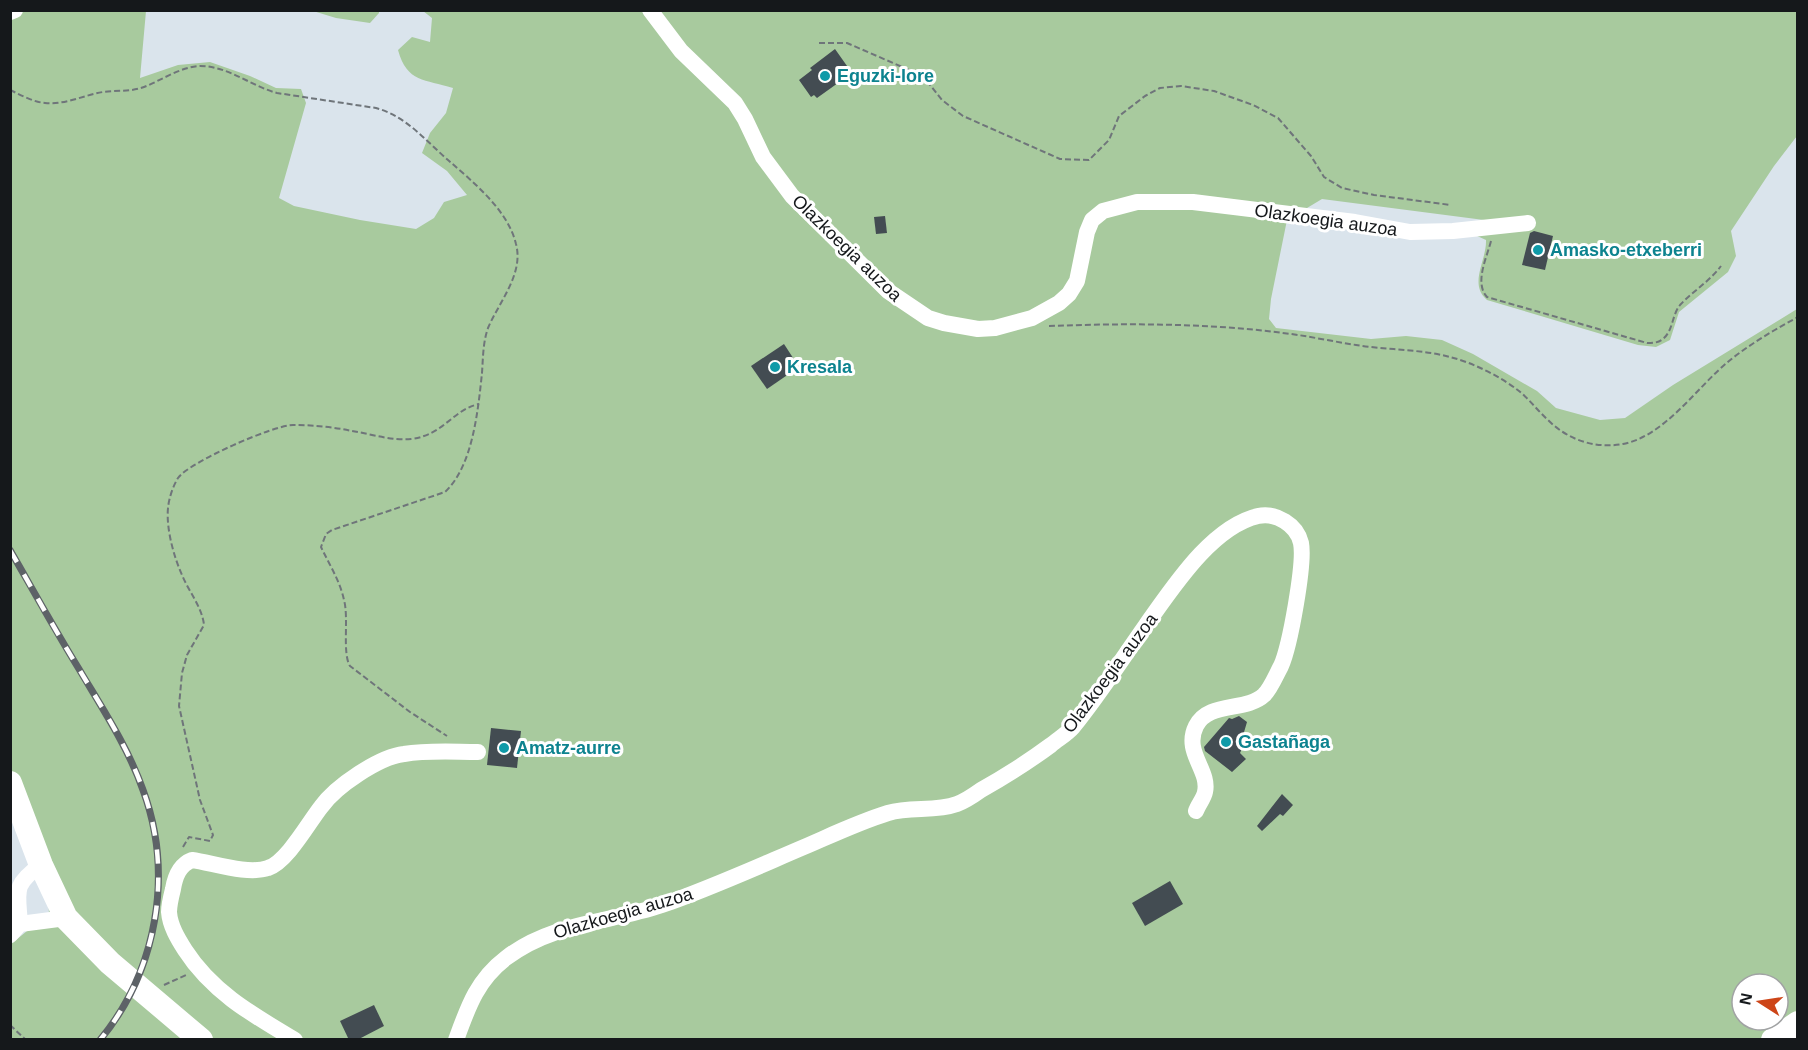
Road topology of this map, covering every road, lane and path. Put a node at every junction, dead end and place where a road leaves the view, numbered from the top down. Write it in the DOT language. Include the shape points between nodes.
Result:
graph roads {
  1 [pos="15,10"];
  2 [pos="650,10"];
  3 [pos="10,12"];
  4 [pos="819,43"];
  5 [pos="10,90"];
  6 [pos="1451,205"];
  7 [pos="1528,223"];
  8 [pos="1490,226"];
  9 [pos="1721,266"];
  10 [pos="1797,317"];
  11 [pos="1041,327"];
  12 [pos="479,404"];
  13 [pos="458,752"];
  14 [pos="478,752"];
  15 [pos="10,783"];
  16 [pos="1196,811"];
  17 [pos="41,866"];
  18 [pos="178,873"];
  19 [pos="66,918"];
  20 [pos="15,929"];
  21 [pos="189,957"];
  22 [pos="159,1004"];
  23 [pos="1797,1023"];
  24 [pos="10,1025"];
  25 [pos="26,1040"];
  26 [pos="201,1040"];
  27 [pos="295,1040"];
  28 [pos="456,1040"];
  29 [pos="1773,1040"];
  1 -- 3 [label="street"];
  2 -- 8 [label="street, Olazkoegia auzoa" via="681,51 735,103 763,157 792,196 888,291 928,318 944,323 995,328 1032,318 1059,303 1077,280 1092,220 1103,211 1137,202 1193,202 1410,232"];
  4 -- 6 [label="path, Olazkoegia auzoa" via="847,43 923,76 942,100 963,116 1060,159 1089,160 1109,140 1119,116 1160,88 1181,86 1214,91 1278,118 1324,177 1342,188"];
  5 -- 12 [label="path" via="34,101 60,102 138,89 184,69 210,67 266,90 376,108 404,121 473,180 506,221 517,246 514,277 487,331"];
  7 -- 8 [label="street, Olazkoegia auzoa"];
  8 -- 9 [label="path" via="1491,241 1481,281 1487,297 1647,343 1663,340 1673,315"];
  10 -- 11 [label="path" via="1728,361 1660,426 1633,441 1611,445 1567,435 1519,391 1450,357 1235,330 1108,324"];
  12 -- 13 [label="path" via="462,469 451,487 332,531 326,534 321,547 344,600 350,666 449,737"];
  12 -- 18 [label="path" via="469,406 431,434 408,439 284,425 205,459 178,478 168,510 171,531 182,575 204,625 187,655 178,706 213,836 210,841 189,837 184,842"];
  13 -- 14 [label="street"];
  13 -- 18 [label="street" via="403,754 372,766 344,784 322,805 300,838 271,868 256,871 192,860"];
  15 -- 17 [label="street"];
  16 -- 28 [label="street, Olazkoegia auzoa" via="1205,792 1204,773 1194,755 1196,725 1219,709 1253,703 1267,693 1283,661 1296,604 1301,545 1298,534 1275,515 1261,515 1239,525 1188,566 1070,730 1017,771 957,804 893,812 850,826 724,882 661,905 544,936 490,971 474,993"];
  17 -- 19 [label="street"];
  17 -- 20 [label="street" via="26,876 18,889"];
  18 -- 21 [label="street" via="169,915"];
  19 -- 20 [label="street"];
  19 -- 22 [label="street" via="110,963"];
  21 -- 22 [label="path" via="186,975 160,988"];
  21 -- 27 [label="street" via="208,981 237,1005"];
  22 -- 26 [label="street"];
  23 -- 29 [label="street"];
  24 -- 25 [label="path"];
}
